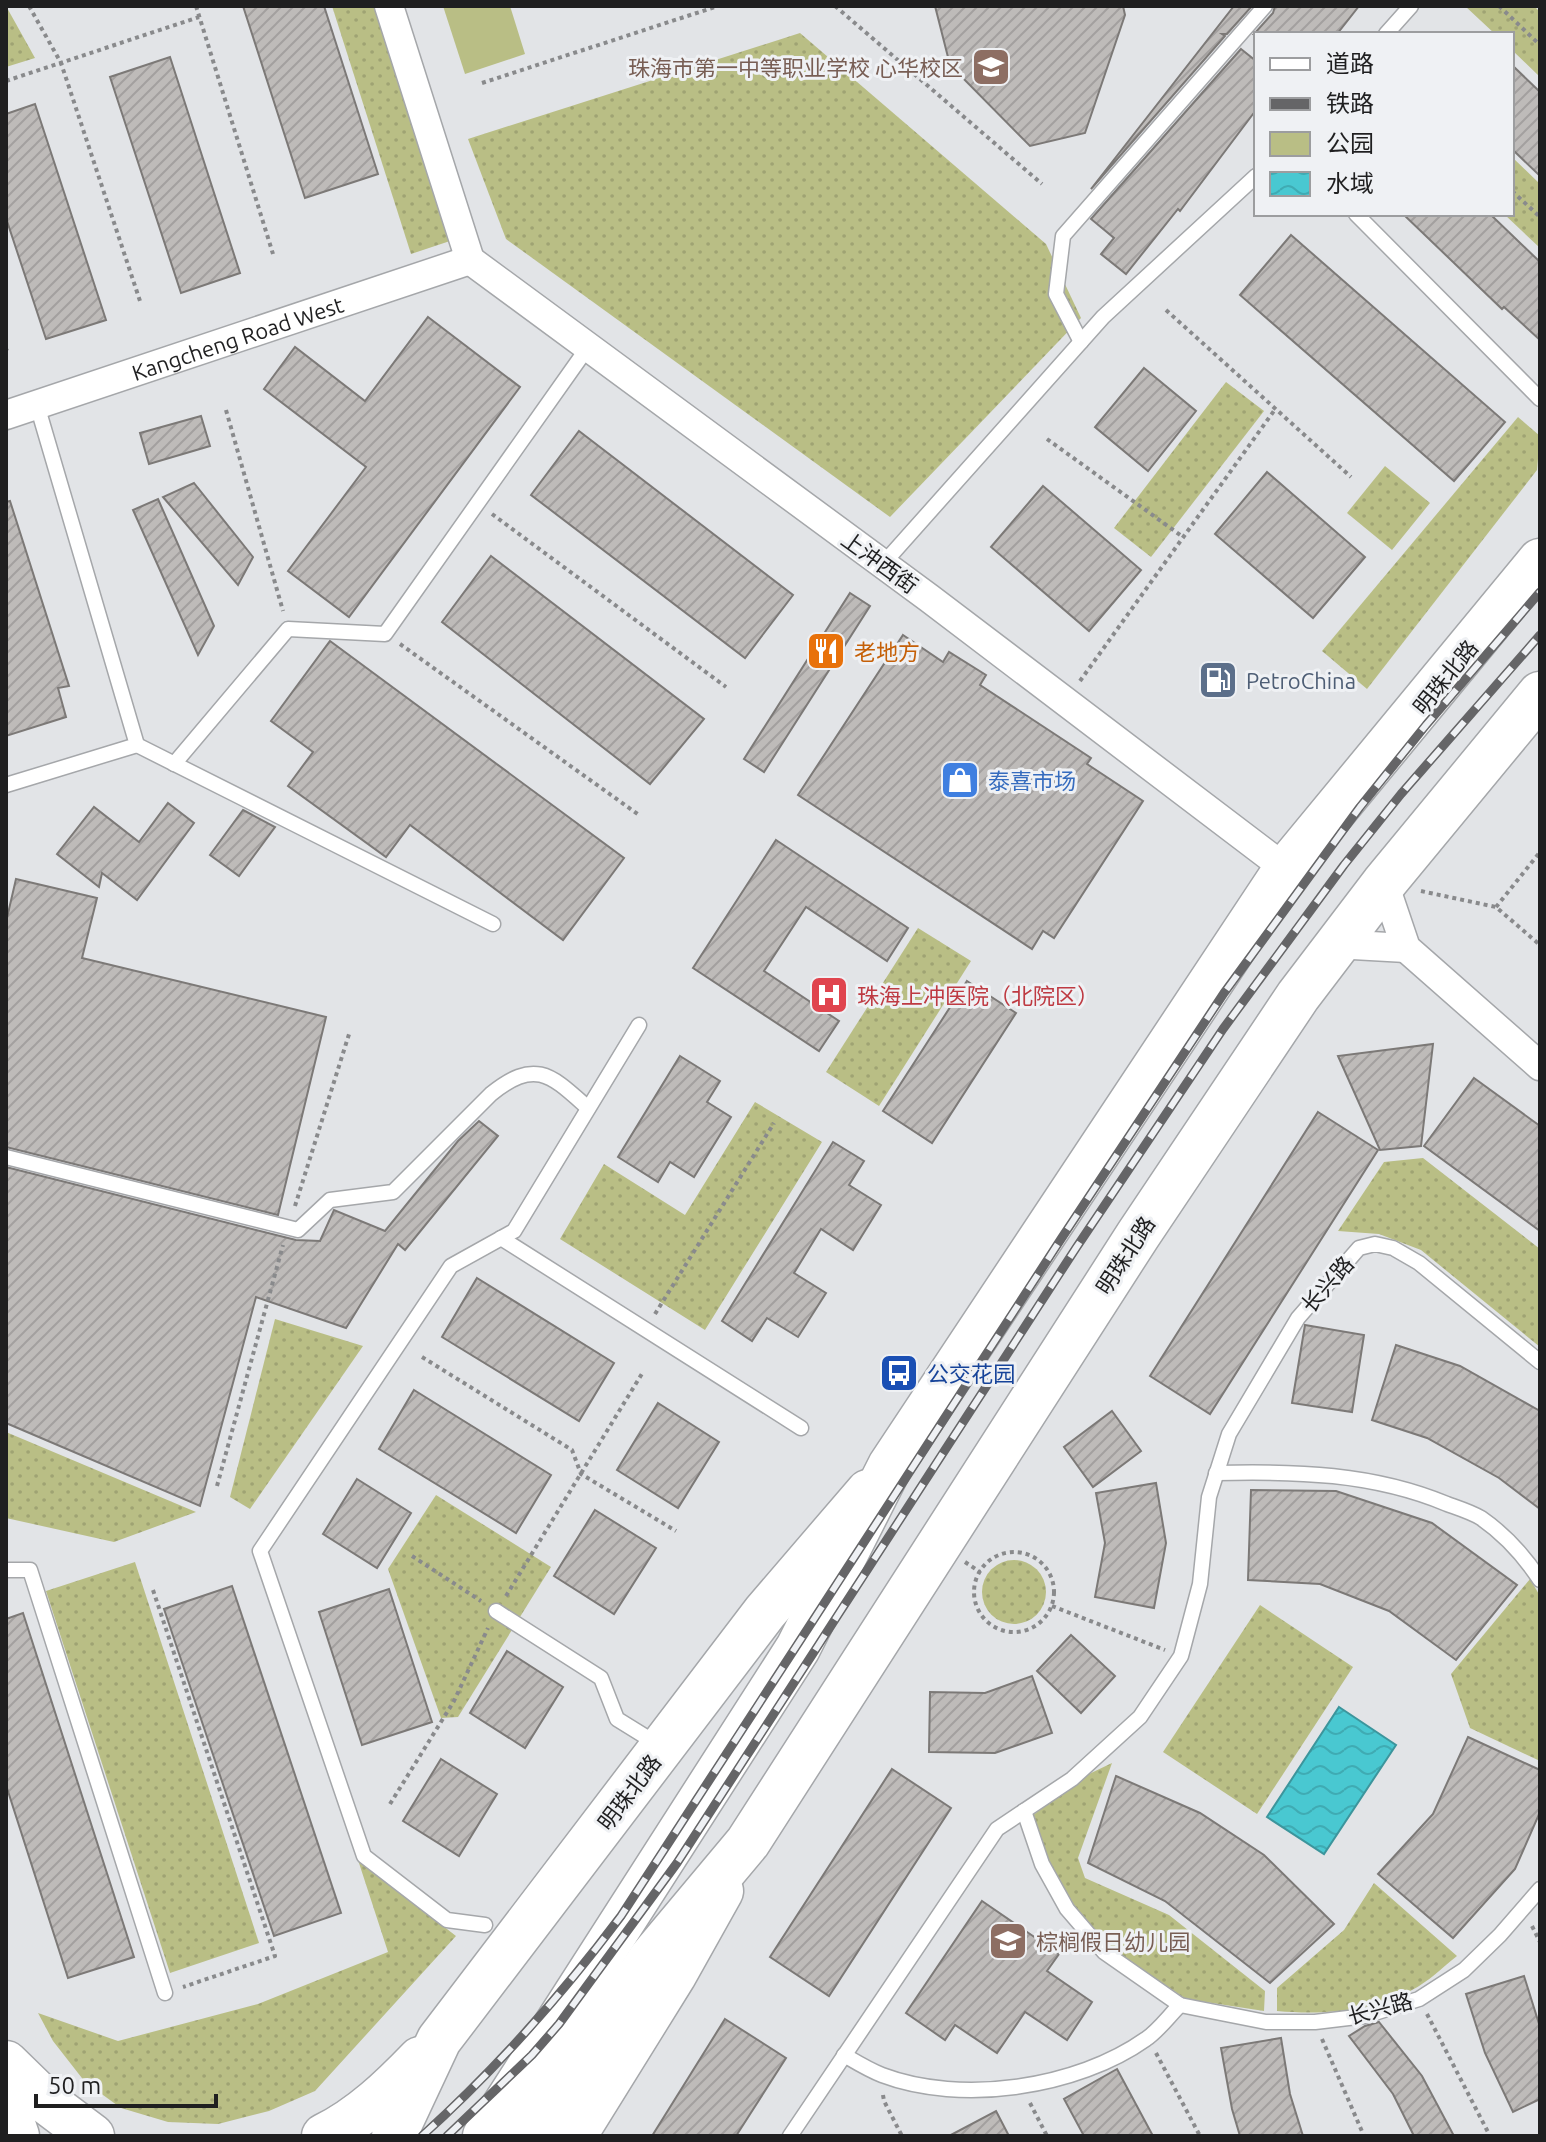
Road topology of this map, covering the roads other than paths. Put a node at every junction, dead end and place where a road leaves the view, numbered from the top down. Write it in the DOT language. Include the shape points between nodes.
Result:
graph roads {
  1 [pos="389,6"];
  2 [pos="1265,6"];
  3 [pos="1411,6"];
  4 [pos="1388,32"];
  5 [pos="1254,178"];
  6 [pos="1358,216"];
  7 [pos="470,260"];
  8 [pos="1081,342"];
  9 [pos="588,347"];
  10 [pos="1540,399"];
  11 [pos="37,405"];
  12 [pos="6,415"];
  13 [pos="1537,559"];
  14 [pos="883,564"];
  15 [pos="1540,694"];
  16 [pos="137,745"];
  17 [pos="174,764"];
  18 [pos="6,785"];
  19 [pos="1286,869"];
  20 [pos="1384,883"];
  21 [pos="493,924"];
  22 [pos="1335,944"];
  23 [pos="1406,948"];
  24 [pos="639,1025"];
  25 [pos="1540,1066"];
  26 [pos="588,1108"];
  27 [pos="6,1157"];
  28 [pos="501,1238"];
  29 [pos="1540,1362"];
  30 [pos="801,1428"];
  31 [pos="890,1466"];
  32 [pos="1216,1473"];
  33 [pos="6,1570"];
  34 [pos="1540,1580"];
  35 [pos="496,1611"];
  36 [pos="663,1747"];
  37 [pos="1024,1811"];
  38 [pos="748,1842"];
  39 [pos="1540,1889"];
  40 [pos="485,1925"];
  41 [pos="165,1993"];
  42 [pos="1180,2005"];
  43 [pos="439,2040"];
  44 [pos="844,2055"];
  45 [pos="6,2063"];
  46 [pos="6,2103"];
  47 [pos="17,2136"];
  48 [pos="92,2136"];
  49 [pos="324,2136"];
  50 [pos="394,2136"];
  51 [pos="485,2136"];
  52 [pos="533,2136"];
  53 [pos="574,2136"];
  54 [pos="790,2136"];
  1 -- 7 [label="street"];
  2 -- 8 [label="lane" via="1063,236 1056,294"];
  3 -- 4 [label="lane"];
  5 -- 8 [label="lane"];
  6 -- 10 [label="lane"];
  7 -- 9 [label="street, 上沖西街"];
  7 -- 11 [label="street, Kangcheng Road West"];
  8 -- 14 [label="lane"];
  9 -- 14 [label="street, 上沖西街"];
  9 -- 17 [label="lane" via="385,634 288,629"];
  11 -- 12 [label="street, Kangcheng Road West"];
  11 -- 16 [label="lane"];
  13 -- 19 [label="main road, 明珠北路"];
  14 -- 19 [label="street, 上沖西街"];
  15 -- 20 [label="main road, 明珠北路"];
  16 -- 17 [label="lane"];
  16 -- 18 [label="lane"];
  17 -- 21 [label="lane"];
  19 -- 31 [label="main road, 明珠北路"];
  20 -- 22 [label="main road, 明珠北路"];
  20 -- 23 [label="street"];
  22 -- 23 [label="street"];
  22 -- 38 [label="main road, 明珠北路" via="1130,1248"];
  23 -- 25 [label="street"];
  24 -- 26 [label="lane"];
  26 -- 27 [label="lane" via="554,1078 539,1074 507,1081 393,1192 330,1200 298,1230"];
  26 -- 28 [label="lane" via="514,1231"];
  28 -- 30 [label="lane"];
  28 -- 40 [label="lane" via="451,1266 260,1551 364,1856 447,1920"];
  29 -- 32 [label="lane, 长兴路" via="1419,1263 1393,1248 1359,1248 1298,1318 1229,1434"];
  31 -- 36 [label="main road, 明珠北路" via="765,1612"];
  31 -- 51 [label="main road, 明珠北路" via="798,1648"];
  32 -- 34 [label="lane" via="1352,1477 1421,1493 1480,1517 1527,1560"];
  32 -- 37 [label="lane, 长兴路" via="1200,1584 1181,1656 1140,1717 1072,1779"];
  33 -- 41 [label="lane" via="30,1570"];
  35 -- 36 [label="lane" via="601,1678 617,1719"];
  36 -- 43 [label="main road, 明珠北路"];
  37 -- 42 [label="lane, 长兴路" via="1042,1864 1067,1909 1104,1952"];
  37 -- 44 [label="lane, 长兴路" via="997,1829"];
  38 -- 52 [label="main road, 明珠北路" via="651,1958"];
  38 -- 53 [label="main road, 明珠北路" via="674,1975"];
  39 -- 42 [label="lane, 长兴路" via="1464,1970 1419,1999 1365,2016 1315,2022 1266,2022"];
  42 -- 44 [label="lane" via="1148,2038 1113,2059 1071,2076 1021,2086 923,2086 882,2075"];
  43 -- 49 [label="main road" via="386,2093"];
  43 -- 50 [label="main road, 明珠北路"];
  44 -- 54 [label="lane, 长兴路"];
  45 -- 48 [label="main road"];
  46 -- 47 [label="main road"];
}
